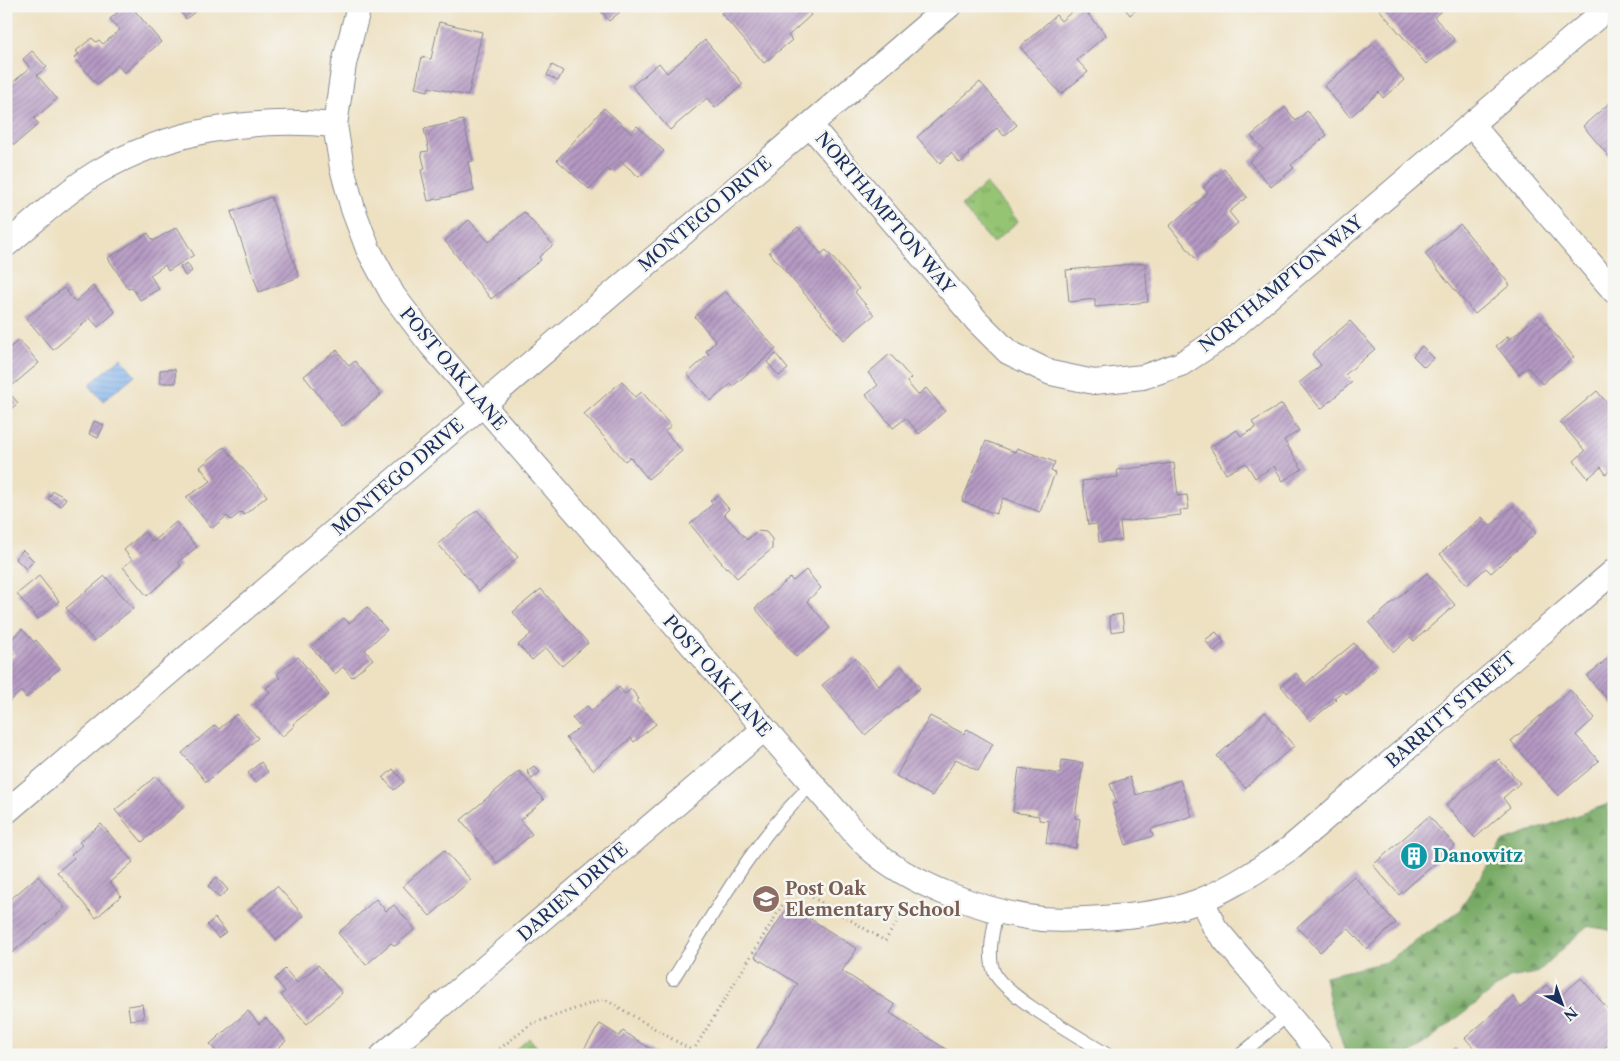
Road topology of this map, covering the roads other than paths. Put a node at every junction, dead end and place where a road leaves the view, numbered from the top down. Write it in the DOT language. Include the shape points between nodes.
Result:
graph roads {
  1 [pos="359,6"];
  2 [pos="949,6"];
  3 [pos="1610,6"];
  4 [pos="335,125"];
  5 [pos="810,125"];
  6 [pos="1472,125"];
  7 [pos="6,245"];
  8 [pos="1614,291"];
  9 [pos="482,404"];
  10 [pos="1614,571"];
  11 [pos="763,730"];
  12 [pos="811,785"];
  13 [pos="6,812"];
  14 [pos="1289,850"];
  15 [pos="1202,900"];
  16 [pos="997,910"];
  17 [pos="672,979"];
  18 [pos="1288,1015"];
  19 [pos="383,1055"];
  20 [pos="1108,1055"];
  21 [pos="1240,1055"];
  22 [pos="1322,1055"];
  1 -- 4 [label="street, POST OAK LANE" via="344,64"];
  2 -- 5 [label="street, MONTEGO DRIVE"];
  3 -- 6 [label="street, NORTHAMPTON WAY"];
  4 -- 7 [label="street" via="268,122 208,129 146,148 95,173"];
  4 -- 9 [label="street, POST OAK LANE" via="346,185 368,249 393,295"];
  5 -- 6 [label="street, NORTHAMPTON WAY" via="977,321 1008,352 1051,373 1094,382 1143,377 1181,364 1222,337"];
  5 -- 9 [label="street, MONTEGO DRIVE"];
  6 -- 8 [label="street"];
  9 -- 11 [label="street, POST OAK LANE"];
  9 -- 13 [label="street, MONTEGO DRIVE"];
  10 -- 14 [label="street, BARRITT STREET"];
  11 -- 12 [label="street, POST OAK LANE"];
  11 -- 19 [label="street, DARIEN DRIVE"];
  12 -- 16 [label="street, POST OAK LANE" via="869,848 901,870 932,887"];
  12 -- 17 [label="lane" via="786,809 745,862"];
  14 -- 15 [label="street, POST OAK LANE" via="1243,881"];
  15 -- 16 [label="street, POST OAK LANE" via="1148,914 1090,919 1043,919"];
  15 -- 18 [label="street" via="1215,928"];
  16 -- 20 [label="lane" via="991,946 995,974 1013,994"];
  18 -- 21 [label="lane"];
  18 -- 22 [label="street"];
}
